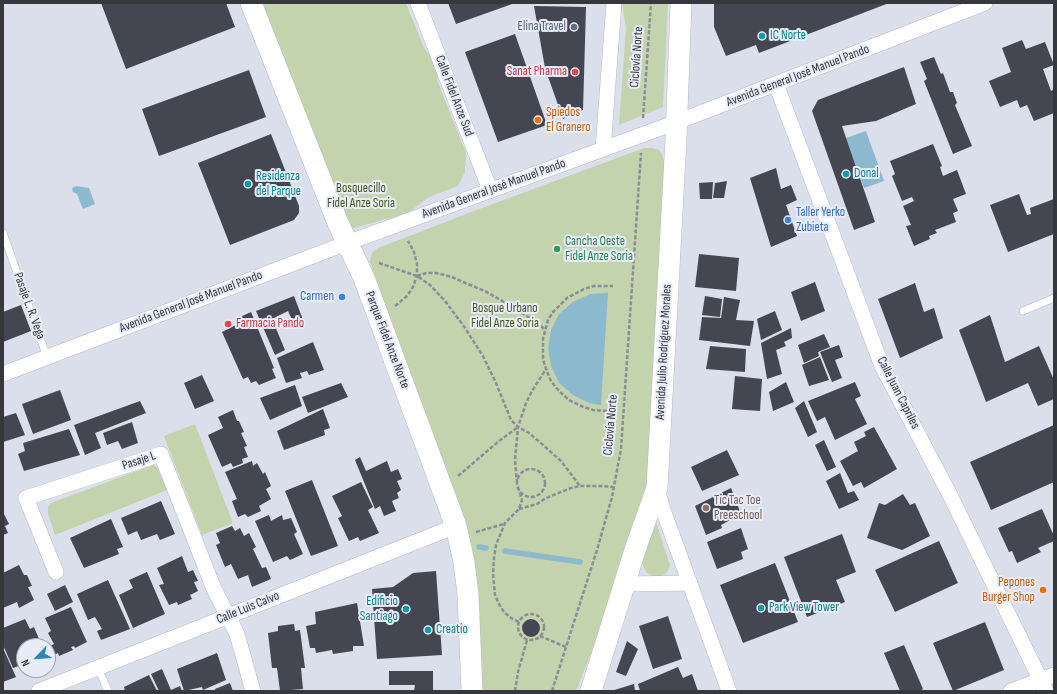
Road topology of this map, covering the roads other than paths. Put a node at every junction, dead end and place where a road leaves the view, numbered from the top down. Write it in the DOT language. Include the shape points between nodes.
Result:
graph roads {
  1 [pos="251,3"];
  2 [pos="418,3"];
  3 [pos="614,3"];
  4 [pos="681,3"];
  5 [pos="986,3"];
  6 [pos="776,84"];
  7 [pos="677,122"];
  8 [pos="603,149"];
  9 [pos="490,190"];
  10 [pos="3,233"];
  11 [pos="347,243"];
  12 [pos="1054,298"];
  13 [pos="1023,311"];
  14 [pos="47,357"];
  15 [pos="3,374"];
  16 [pos="656,488"];
  17 [pos="463,530"];
  18 [pos="56,572"];
  19 [pos="690,583"];
  20 [pos="626,584"];
  21 [pos="227,616"];
  22 [pos="98,668"];
  23 [pos="1047,682"];
  24 [pos="39,691"];
  25 [pos="108,691"];
  26 [pos="253,691"];
  27 [pos="472,691"];
  28 [pos="591,691"];
  29 [pos="729,691"];
  30 [pos="1011,691"];
  1 -- 11 [label="street, Parque Fidel Anze Norte"];
  2 -- 9 [label="street, Calle Fidel Anze Sud"];
  3 -- 8 [label="street"];
  4 -- 7 [label="street, Avenida Julio Rodríguez Morales"];
  5 -- 6 [label="street, Avenida General José Manuel Pando"];
  6 -- 7 [label="street, Avenida General José Manuel Pando"];
  6 -- 23 [label="street, Calle Juan Capriles" via="882,366"];
  7 -- 8 [label="street, Avenida General José Manuel Pando"];
  7 -- 16 [label="street, Avenida Julio Rodríguez Morales"];
  8 -- 9 [label="street, Avenida General José Manuel Pando"];
  9 -- 11 [label="street, Avenida General José Manuel Pando"];
  10 -- 14 [label="lane, Pasaje L. R. Vega"];
  11 -- 14 [label="street, Avenida General José Manuel Pando"];
  11 -- 17 [label="street, Parque Fidel Anze Norte" via="364,278"];
  12 -- 13 [label="lane"];
  14 -- 15 [label="street, Avenida General José Manuel Pando"];
  16 -- 19 [label="street"];
  16 -- 20 [label="street, Avenida Julio Rodríguez Morales"];
  17 -- 21 [label="street, Calle Luis Calvo"];
  17 -- 27 [label="street, Parque Fidel Anze Norte"];
  18 -- 21 [label="street, Pasaje L" via="26,498 161,454"];
  19 -- 20 [label="street"];
  19 -- 29 [label="street"];
  20 -- 28 [label="street, Avenida Julio Rodríguez Morales"];
  21 -- 22 [label="street, Calle Luis Calvo"];
  21 -- 26 [label="street" via="237,634"];
  22 -- 24 [label="street, Calle Luis Calvo"];
  22 -- 25 [label="lane"];
  23 -- 30 [label="street"];
}
